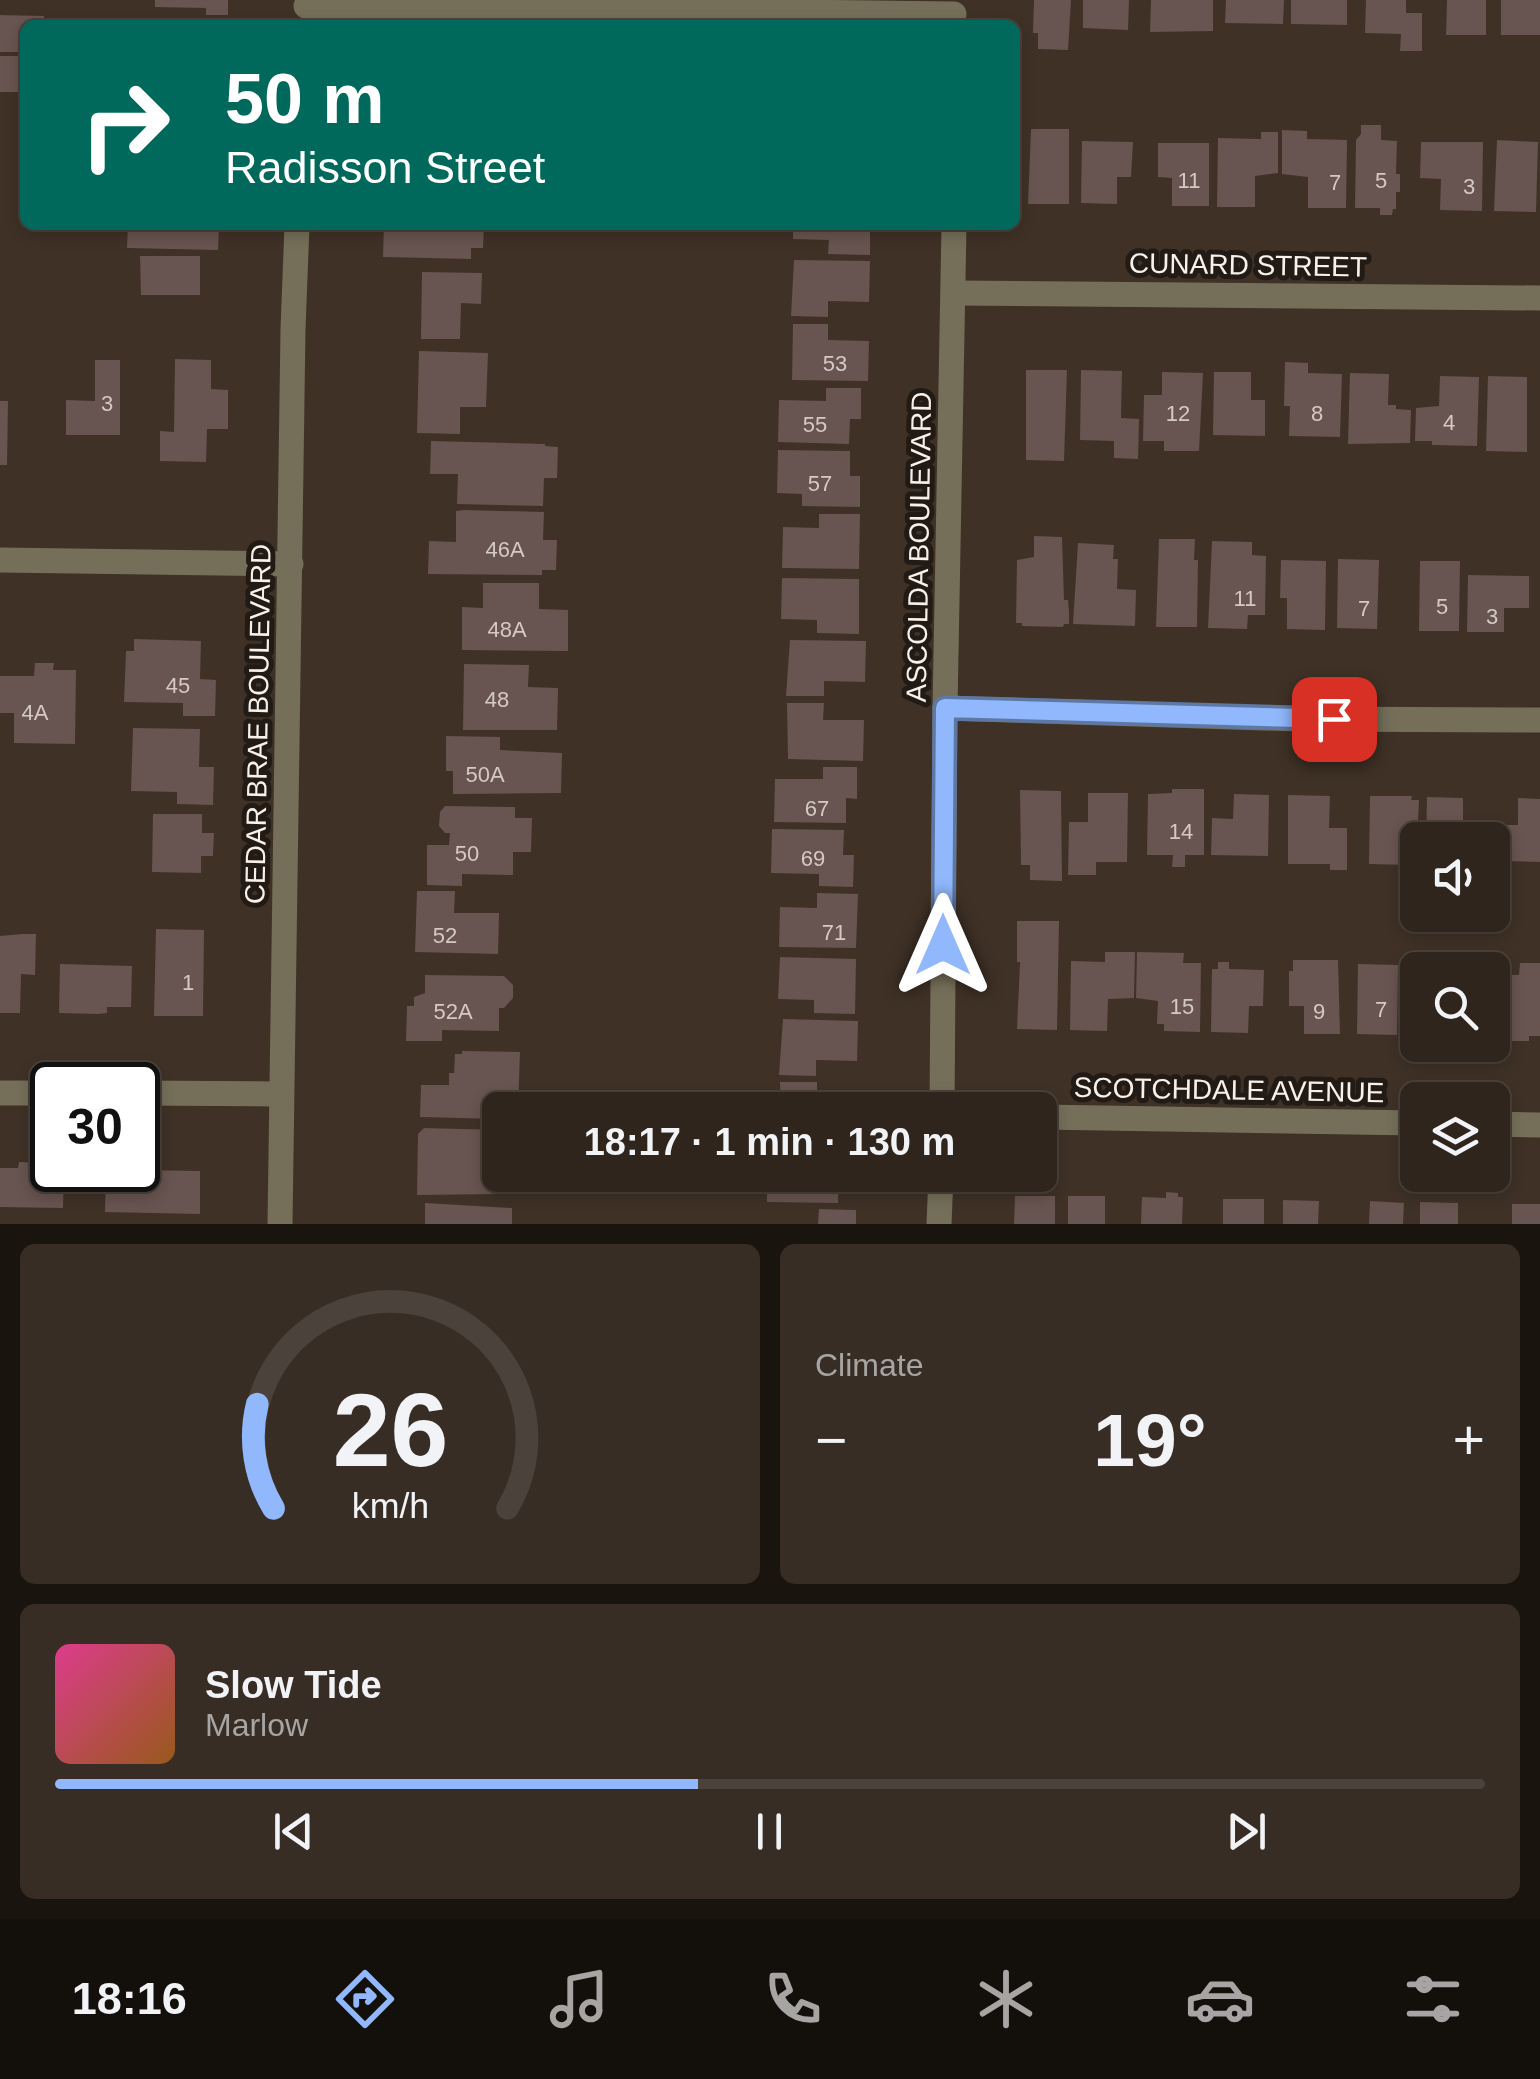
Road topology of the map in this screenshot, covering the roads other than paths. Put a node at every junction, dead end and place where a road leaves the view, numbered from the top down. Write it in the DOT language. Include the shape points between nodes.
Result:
graph roads {
  1 [pos="306,10"];
  2 [pos="954,13"];
  3 [pos="297,230"];
  4 [pos="954,230"];
  5 [pos="954,293"];
  6 [pos="1540,298"];
  7 [pos="0,560"];
  8 [pos="290,564"];
  9 [pos="945,708"];
  10 [pos="1540,720"];
  11 [pos="942,1092"];
  12 [pos="0,1093"];
  13 [pos="30,1093"];
  14 [pos="160,1094"];
  15 [pos="280,1094"];
  16 [pos="1057,1117"];
  17 [pos="1400,1123"];
  18 [pos="1510,1124"];
  19 [pos="1540,1125"];
  20 [pos="941,1192"];
  21 [pos="280,1224"];
  22 [pos="940,1224"];
  1 -- 2 [label="street"];
  3 -- 8 [label="street, CEDAR BRAE BOULEVARD"];
  4 -- 5 [label="street, ASCOLDA BOULEVARD"];
  5 -- 6 [label="street, CUNARD STREET"];
  5 -- 9 [label="street, ASCOLDA BOULEVARD"];
  7 -- 8 [label="street"];
  8 -- 15 [label="street, CEDAR BRAE BOULEVARD"];
  9 -- 10 [label="street"];
  9 -- 11 [label="street, ASCOLDA BOULEVARD"];
  12 -- 13 [label="street"];
  14 -- 15 [label="street"];
  15 -- 21 [label="street, CEDAR BRAE BOULEVARD"];
  16 -- 17 [label="street, SCOTCHDALE AVENUE"];
  18 -- 19 [label="street"];
  20 -- 22 [label="street"];
}
